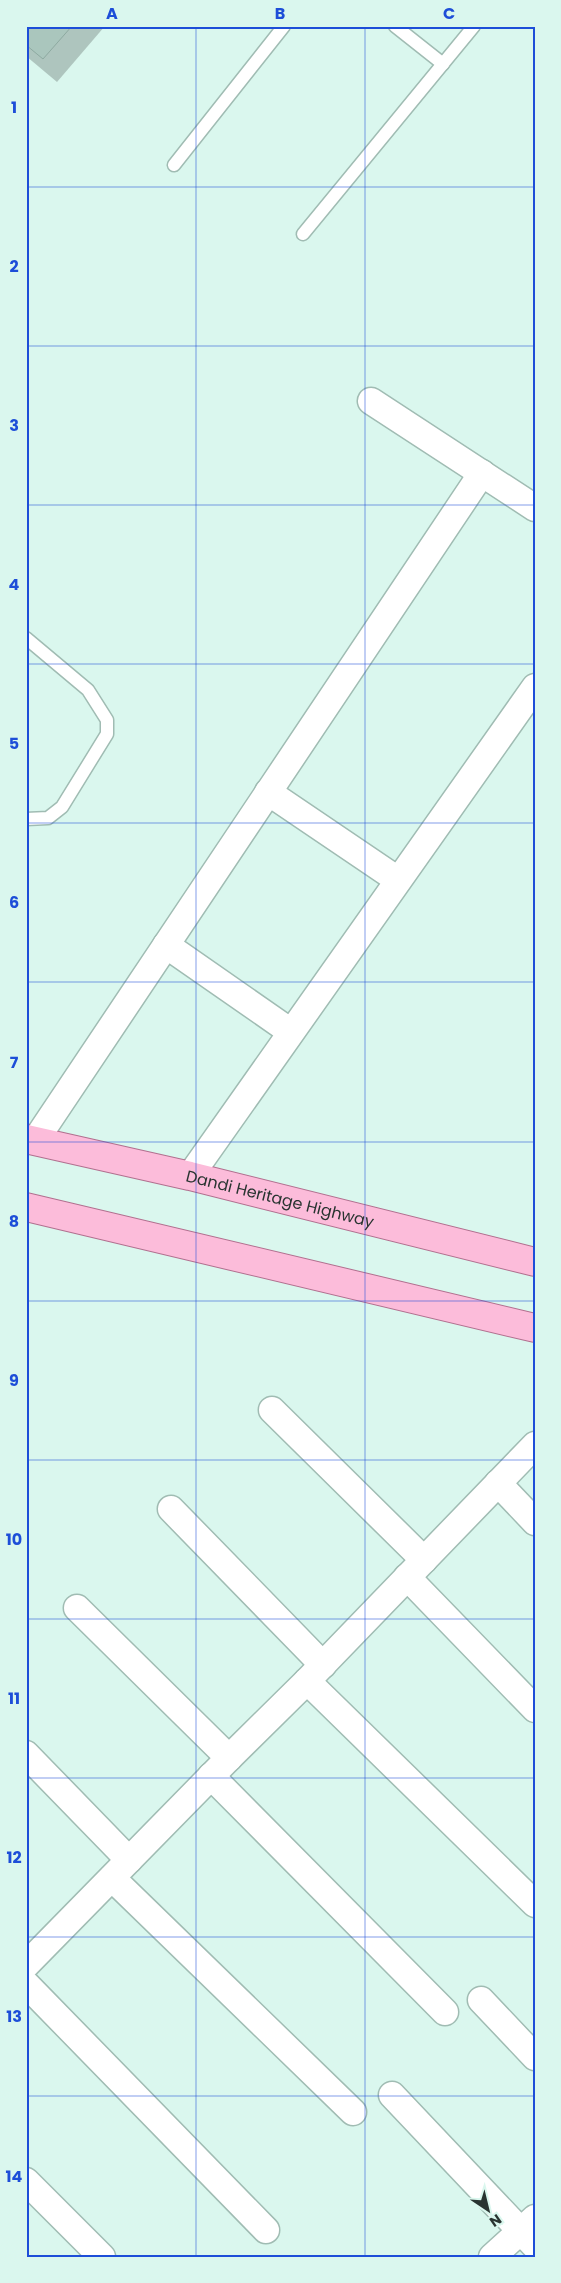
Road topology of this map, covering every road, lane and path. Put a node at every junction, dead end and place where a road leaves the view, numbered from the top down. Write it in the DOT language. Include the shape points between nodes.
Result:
graph roads {
  1 [pos="284,26"];
  2 [pos="395,26"];
  3 [pos="474,26"];
  4 [pos="443,64"];
  5 [pos="174,164"];
  6 [pos="303,234"];
  7 [pos="372,401"];
  8 [pos="482,473"];
  9 [pos="535,508"];
  10 [pos="26,638"];
  11 [pos="535,687"];
  12 [pos="268,792"];
  13 [pos="26,820"];
  14 [pos="398,880"];
  15 [pos="166,945"];
  16 [pos="291,1032"];
  17 [pos="31,1140"];
  18 [pos="190,1176"];
  19 [pos="26,1207"];
  20 [pos="535,1262"];
  21 [pos="535,1328"];
  22 [pos="272,1410"];
  23 [pos="535,1446"];
  24 [pos="498,1483"];
  25 [pos="171,1509"];
  26 [pos="535,1522"];
  27 [pos="416,1569"];
  28 [pos="77,1608"];
  29 [pos="315,1673"];
  30 [pos="535,1709"];
  31 [pos="26,1754"];
  32 [pos="229,1758"];
  33 [pos="211,1776"];
  34 [pos="120,1869"];
  35 [pos="535,1904"];
  36 [pos="29,1957"];
  37 [pos="26,1984"];
  38 [pos="481,2000"];
  39 [pos="445,2012"];
  40 [pos="535,2057"];
  41 [pos="392,2095"];
  42 [pos="353,2112"];
  43 [pos="26,2181"];
  44 [pos="266,2230"];
  45 [pos="530,2232"];
  46 [pos="102,2257"];
  47 [pos="492,2257"];
  1 -- 5 [label="lane"];
  2 -- 4 [label="lane"];
  3 -- 4 [label="lane"];
  4 -- 6 [label="lane"];
  7 -- 8 [label="street"];
  8 -- 9 [label="street"];
  8 -- 12 [label="street"];
  10 -- 13 [label="lane" via="88,690 107,720 107,734 62,807 48,818"];
  11 -- 14 [label="street"];
  12 -- 14 [label="street"];
  12 -- 15 [label="street"];
  14 -- 16 [label="street"];
  15 -- 16 [label="street"];
  15 -- 17 [label="street"];
  16 -- 18 [label="street"];
  17 -- 18 [label="main road, Dandi Heritage Highway"];
  18 -- 20 [label="main road, Dandi Heritage Highway"];
  19 -- 21 [label="main road"];
  22 -- 27 [label="street"];
  23 -- 24 [label="street"];
  24 -- 26 [label="street"];
  24 -- 27 [label="street"];
  25 -- 29 [label="street"];
  27 -- 29 [label="street"];
  27 -- 30 [label="street"];
  28 -- 32 [label="street"];
  29 -- 32 [label="street"];
  29 -- 35 [label="street"];
  31 -- 34 [label="street"];
  32 -- 33 [label="street"];
  33 -- 34 [label="street"];
  33 -- 39 [label="street"];
  34 -- 36 [label="street"];
  34 -- 42 [label="street"];
  37 -- 44 [label="street"];
  38 -- 40 [label="street"];
  41 -- 45 [label="street"];
  43 -- 46 [label="street"];
  45 -- 47 [label="street"];
}
